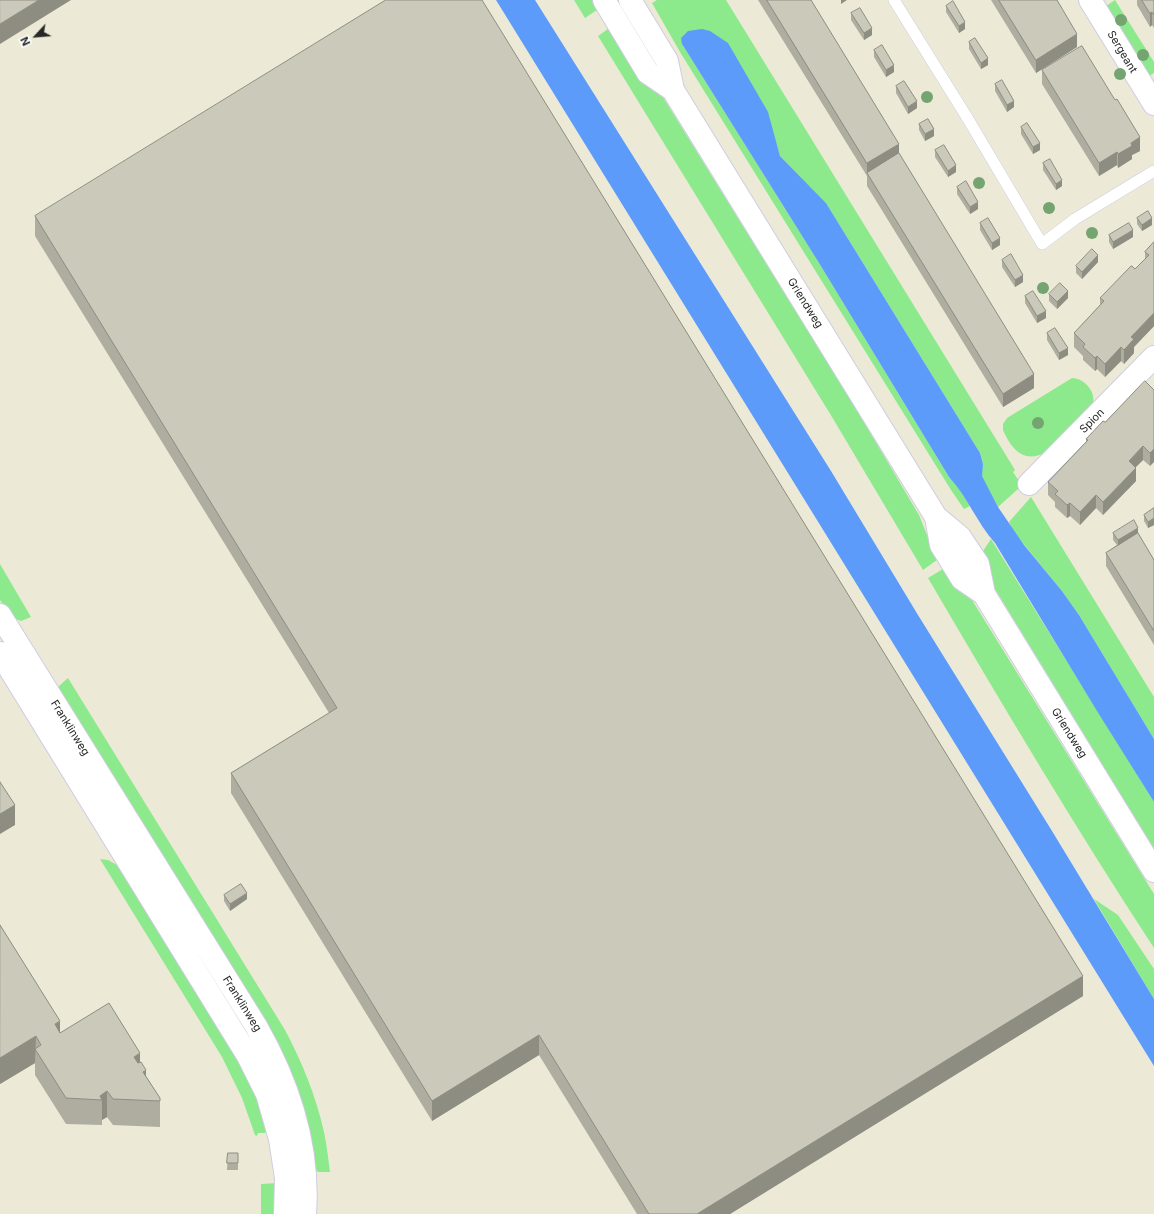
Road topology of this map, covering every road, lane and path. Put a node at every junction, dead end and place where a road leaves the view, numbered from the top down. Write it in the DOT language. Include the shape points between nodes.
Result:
graph roads {
  1 [pos="894,0"];
  2 [pos="1090,0"];
  3 [pos="632,1"];
  4 [pos="608,7"];
  5 [pos="673,90"];
  6 [pos="1154,104"];
  7 [pos="1154,171"];
  8 [pos="1154,357"];
  9 [pos="1029,484"];
  10 [pos="0,615"];
  11 [pos="0,654"];
  12 [pos="13,671"];
  13 [pos="115,820"];
  14 [pos="1154,871"];
  15 [pos="285,1214"];
  16 [pos="305,1214"];
  1 -- 7 [label="lane" via="1042,244 1075,219"];
  2 -- 6 [label="street, Sergeant"];
  3 -- 4 [label="street"];
  3 -- 5 [label="street, Griendweg" via="667,61"];
  4 -- 5 [label="street, Griendweg" via="648,73"];
  5 -- 14 [label="street, Griendweg" via="936,517 942,546 962,579 984,594"];
  8 -- 9 [label="street, Spion"];
  10 -- 12 [label="street, Franklinweg"];
  11 -- 12 [label="street, Franklinweg"];
  12 -- 13 [label="street, Franklinweg"];
  13 -- 15 [label="street, Franklinweg" via="267,1094 280,1139 286,1178"];
  13 -- 16 [label="street, Franklinweg" via="272,1054 290,1098 301,1140"];
}
